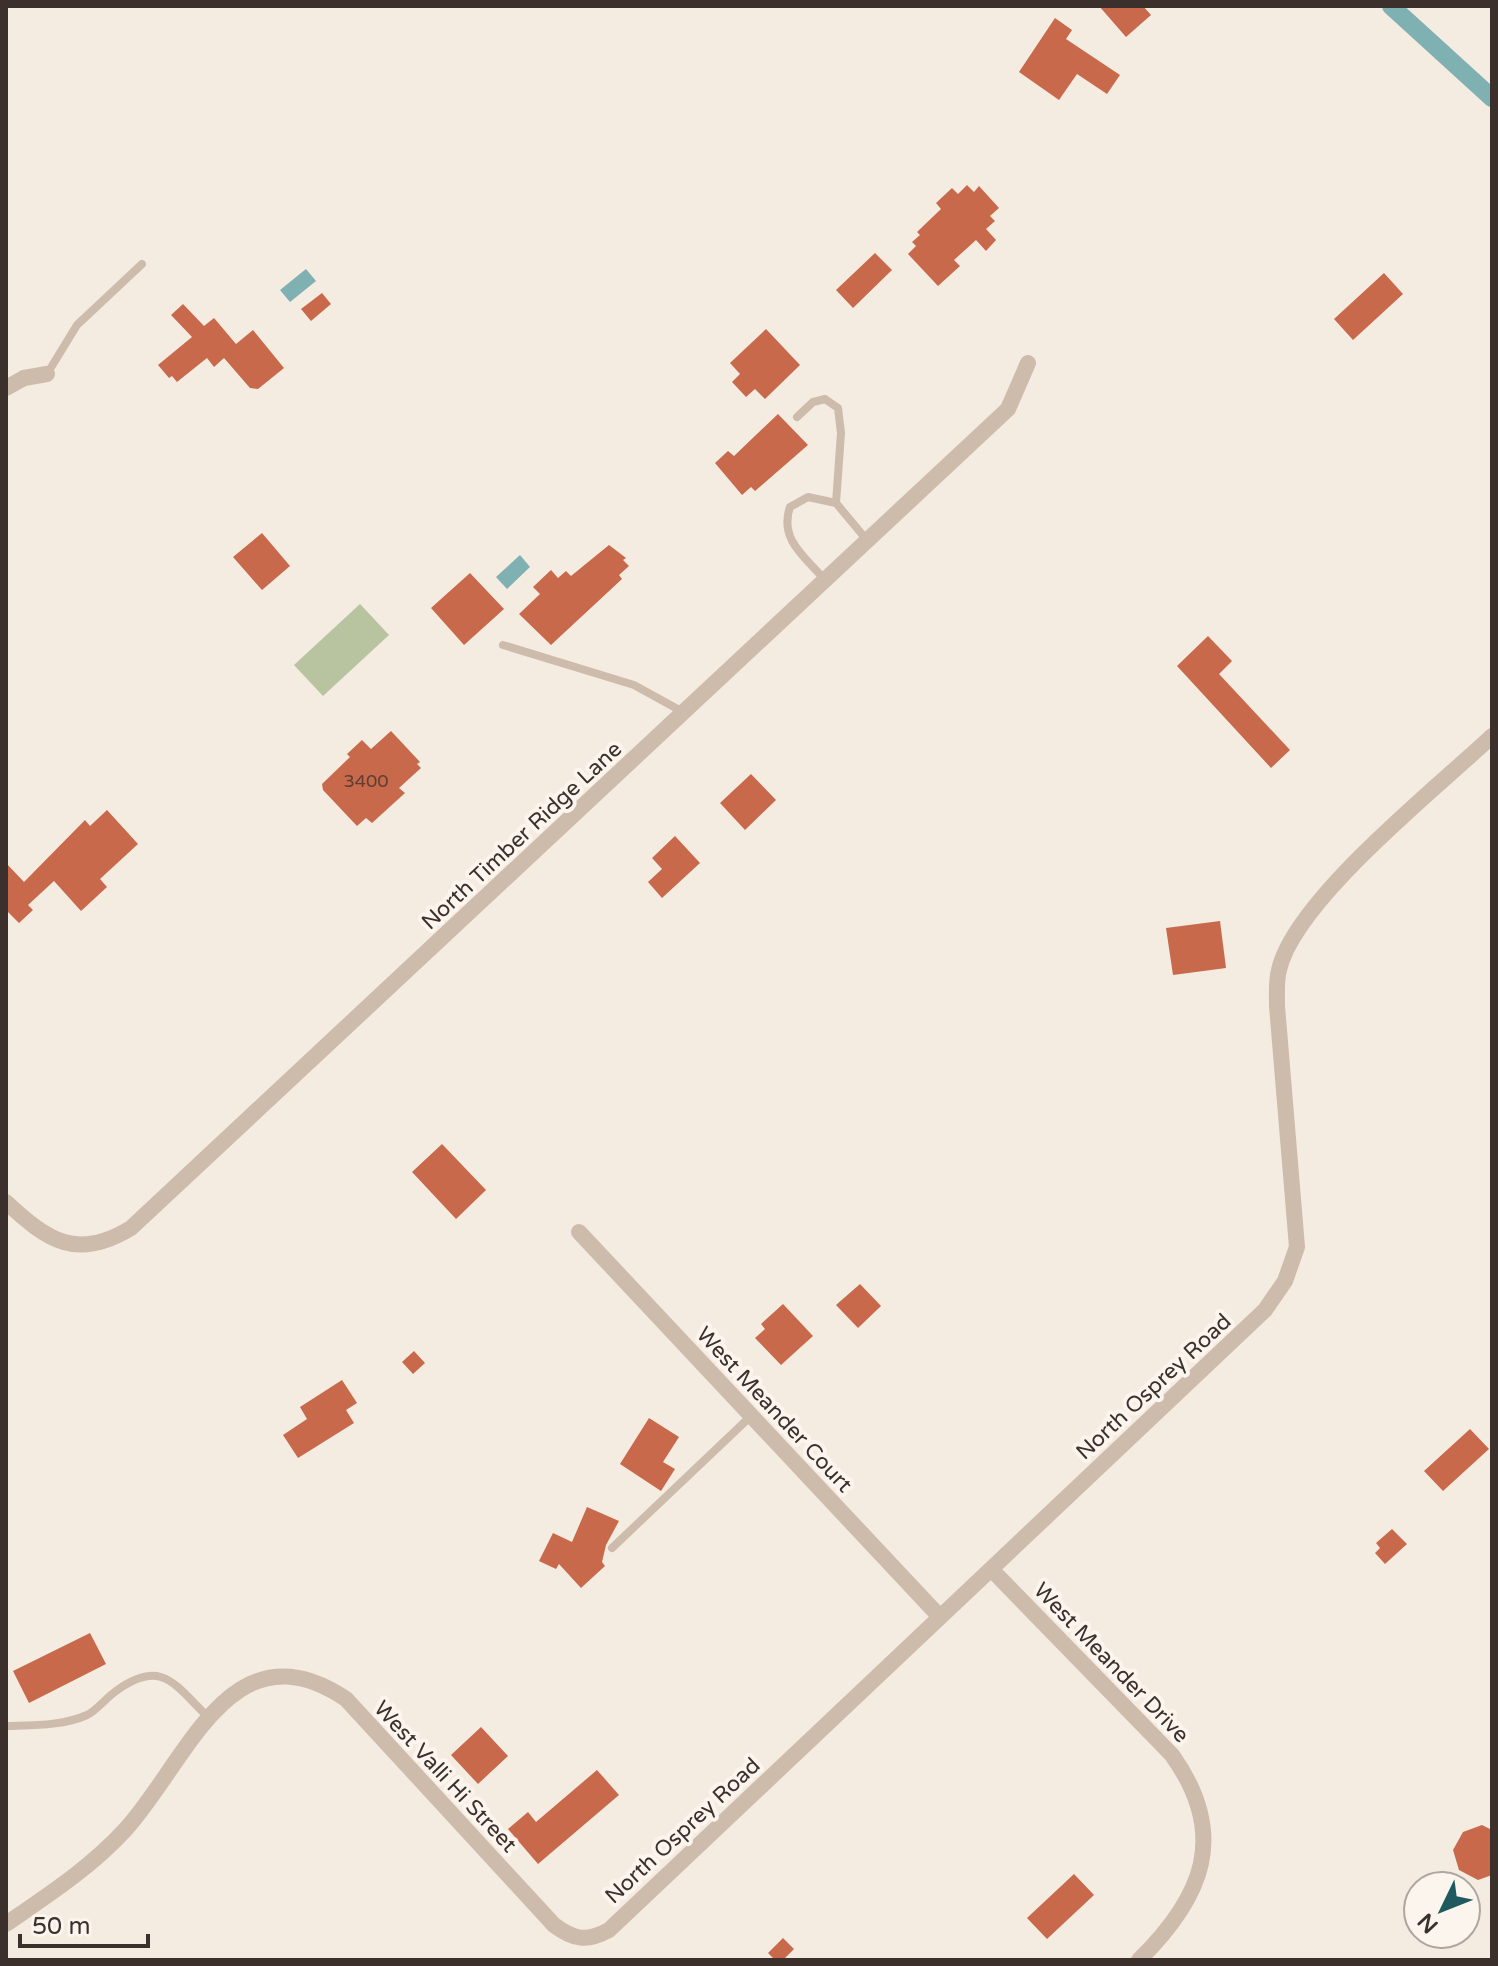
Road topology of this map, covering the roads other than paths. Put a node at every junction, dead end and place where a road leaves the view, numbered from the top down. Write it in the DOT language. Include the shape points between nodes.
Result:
graph roads {
  1 [pos="142,264"];
  2 [pos="1028,363"];
  3 [pos="47,374"];
  4 [pos="6,388"];
  5 [pos="797,417"];
  6 [pos="836,503"];
  7 [pos="866,539"];
  8 [pos="824,579"];
  9 [pos="503,645"];
  10 [pos="683,712"];
  11 [pos="1492,736"];
  12 [pos="6,1202"];
  13 [pos="579,1232"];
  14 [pos="751,1416"];
  15 [pos="612,1548"];
  16 [pos="991,1569"];
  17 [pos="940,1617"];
  18 [pos="208,1717"];
  19 [pos="6,1726"];
  20 [pos="6,1924"];
  21 [pos="578,1939"];
  22 [pos="1139,1960"];
  1 -- 3 [label="lane" via="77,325"];
  2 -- 7 [label="street, North Timber Ridge Lane" via="1008,409"];
  3 -- 4 [label="street"];
  5 -- 6 [label="lane" via="825,399 838,408"];
  6 -- 7 [label="lane"];
  6 -- 8 [label="lane" via="808,497 790,507 785,523 789,541"];
  7 -- 8 [label="street, North Timber Ridge Lane"];
  8 -- 10 [label="street, North Timber Ridge Lane"];
  9 -- 10 [label="lane" via="634,685"];
  10 -- 12 [label="street, North Timber Ridge Lane" via="131,1228 92,1245 71,1245 47,1235"];
  11 -- 16 [label="street, North Osprey Road" via="1347,871 1294,933 1279,970 1277,1006 1297,1234 1285,1281 1265,1310"];
  13 -- 14 [label="street, West Meander Court"];
  14 -- 15 [label="lane"];
  14 -- 17 [label="street, West Meander Court"];
  16 -- 17 [label="street, North Osprey Road"];
  16 -- 22 [label="street, West Meander Drive" via="1172,1755 1200,1810 1203,1852 1195,1889 1179,1918"];
  17 -- 21 [label="street, North Osprey Road" via="609,1930 593,1939"];
  18 -- 19 [label="lane" via="168,1678 153,1673 134,1679 88,1715"];
  18 -- 20 [label="street" via="151,1800 100,1856"];
  18 -- 21 [label="street, West Valli Hi Street" via="243,1686 265,1678 293,1674 321,1683 346,1699 554,1925"];
}
